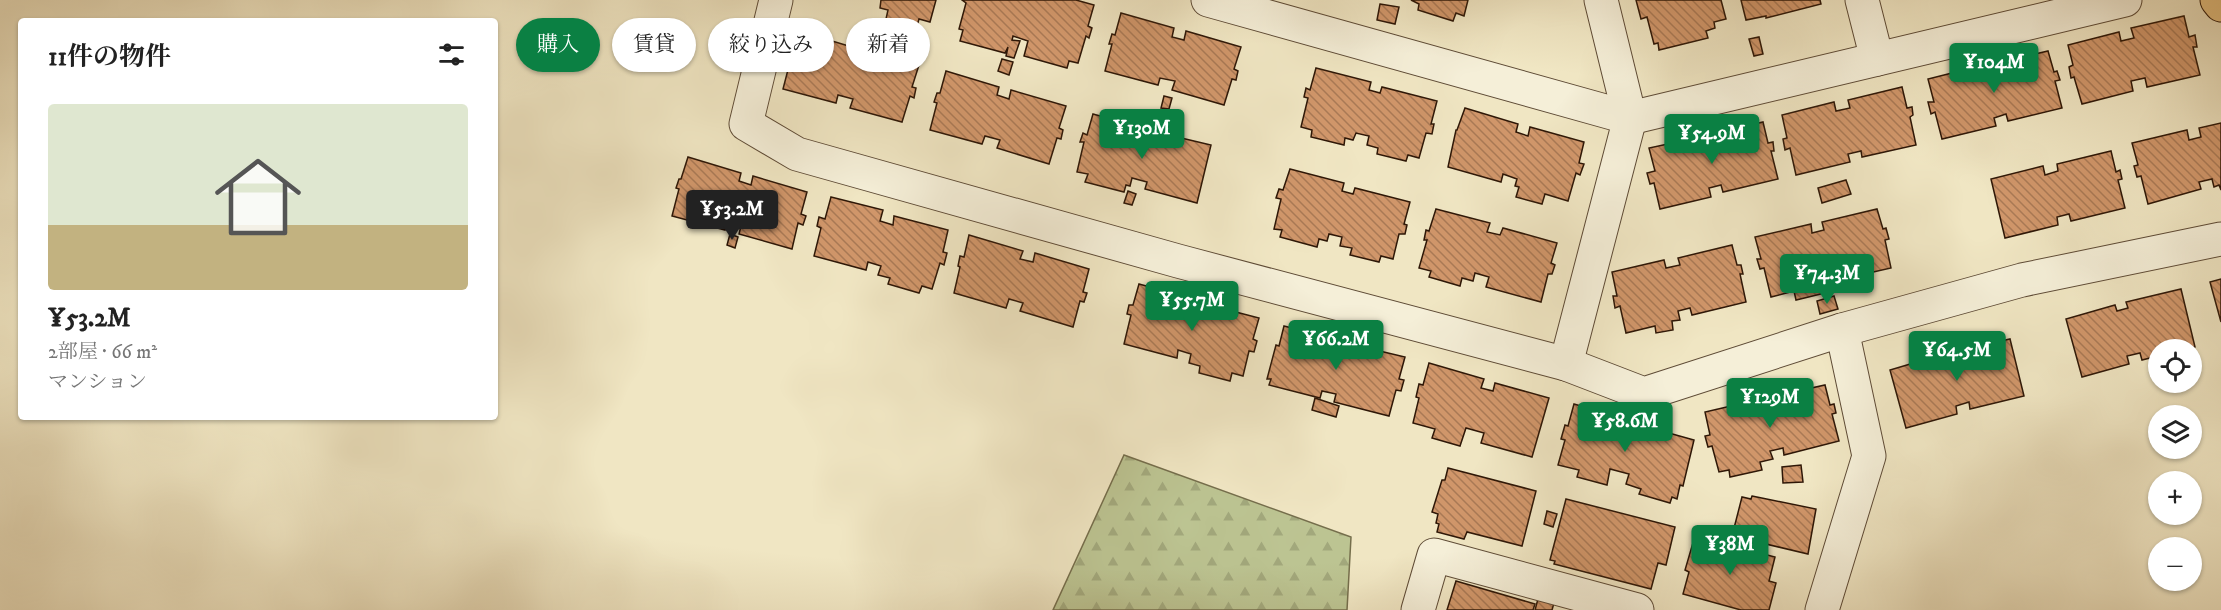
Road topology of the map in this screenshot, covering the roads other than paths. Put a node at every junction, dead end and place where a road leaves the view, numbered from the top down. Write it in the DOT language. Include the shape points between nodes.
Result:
graph roads {
  1 [pos="776,0"];
  2 [pos="1208,0"];
  3 [pos="1600,0"];
  4 [pos="1862,0"];
  5 [pos="2125,0"];
  6 [pos="2217,0"];
  7 [pos="2221,5"];
  8 [pos="1877,59"];
  9 [pos="1630,117"];
  10 [pos="2221,239"];
  11 [pos="1842,330"];
  12 [pos="1566,364"];
  13 [pos="1418,610"];
  14 [pos="1637,610"];
  15 [pos="1822,610"];
  1 -- 12 [label="street" via="746,124 797,154"];
  2 -- 9 [label="street"];
  3 -- 9 [label="street"];
  4 -- 8 [label="street"];
  5 -- 8 [label="street"];
  6 -- 7 [label="main road"];
  8 -- 9 [label="street"];
  9 -- 12 [label="street"];
  10 -- 11 [label="street" via="2022,280"];
  11 -- 12 [label="street" via="1644,394"];
  11 -- 15 [label="street" via="1869,456"];
  13 -- 14 [label="street" via="1434,555"];
}
